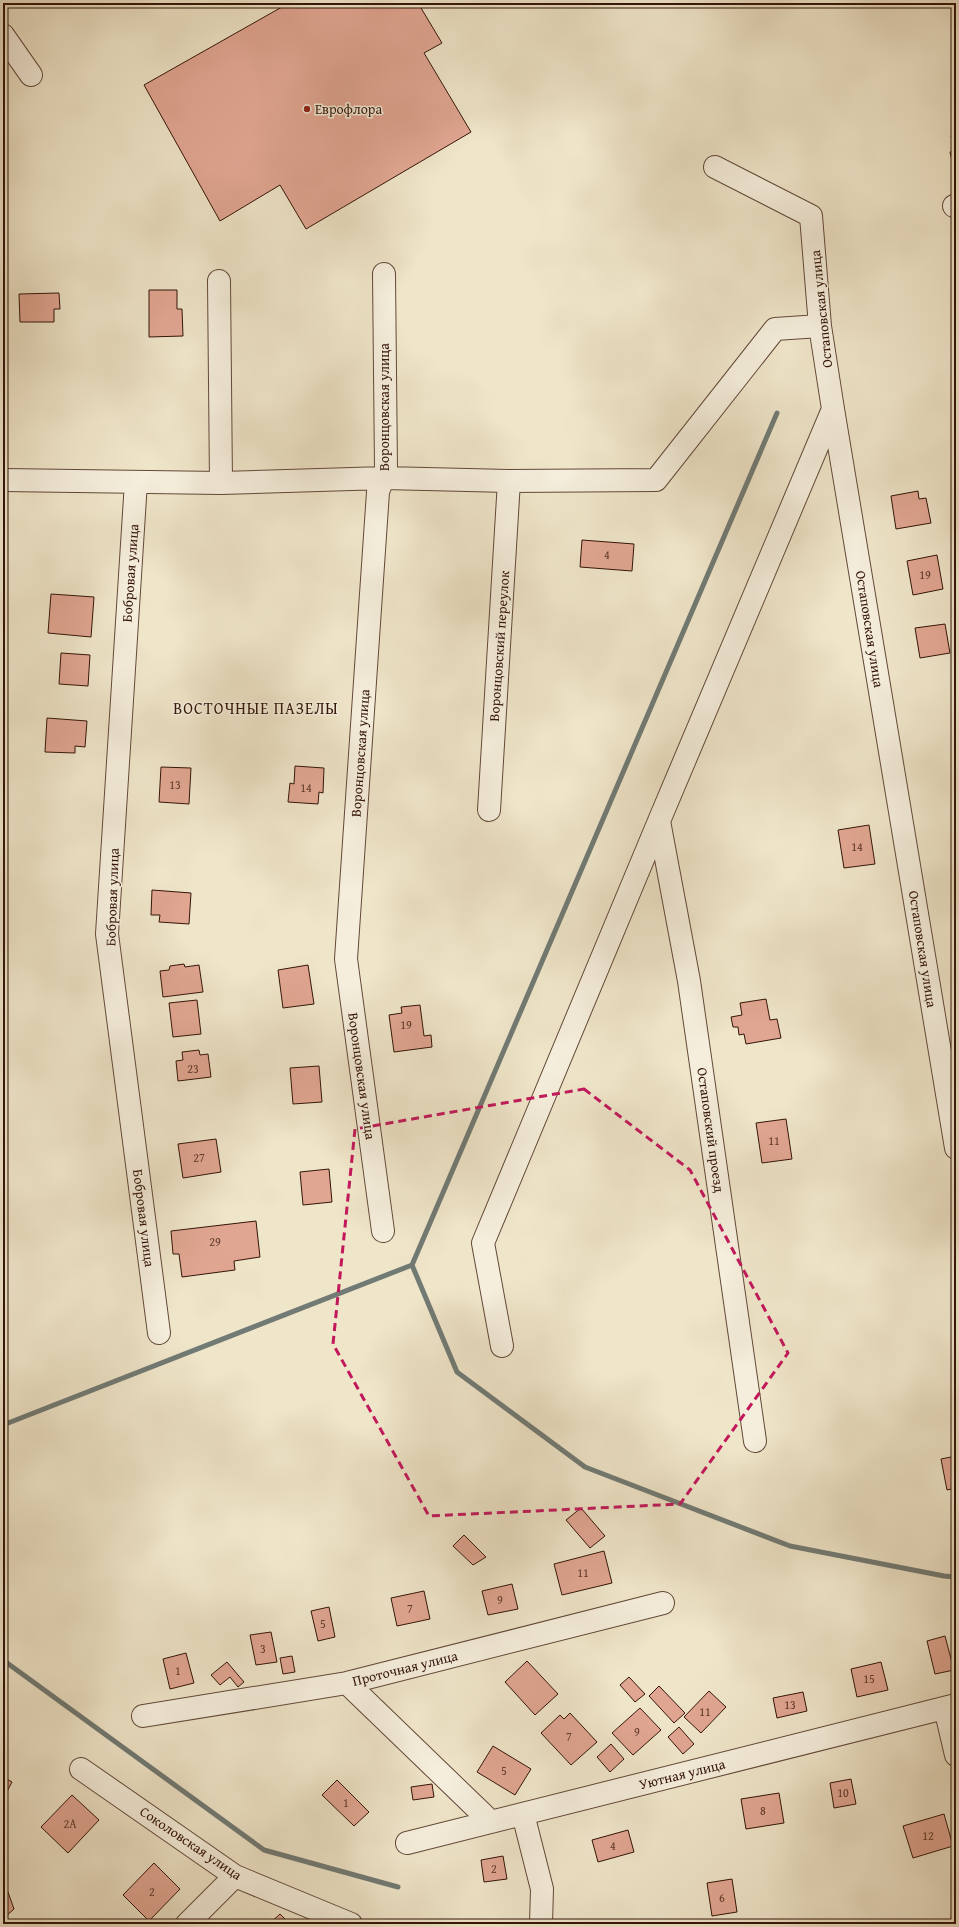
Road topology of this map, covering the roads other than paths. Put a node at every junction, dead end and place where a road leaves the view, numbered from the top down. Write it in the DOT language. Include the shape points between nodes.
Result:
graph roads {
  1 [pos="3,35"];
  2 [pos="31,75"];
  3 [pos="715,167"];
  4 [pos="384,274"];
  5 [pos="218,281"];
  6 [pos="820,326"];
  7 [pos="833,409"];
  8 [pos="384,478"];
  9 [pos="3,480"];
  10 [pos="509,481"];
  11 [pos="136,482"];
  12 [pos="221,483"];
  13 [pos="489,810"];
  14 [pos="659,821"];
  15 [pos="956,1148"];
  16 [pos="383,1231"];
  17 [pos="159,1333"];
  18 [pos="502,1346"];
  19 [pos="755,1441"];
  20 [pos="663,1603"];
  21 [pos="347,1683"];
  22 [pos="950,1706"];
  23 [pos="143,1716"];
  24 [pos="956,1755"];
  25 [pos="81,1769"];
  26 [pos="523,1814"];
  27 [pos="491,1822"];
  28 [pos="407,1843"];
  29 [pos="235,1876"];
  30 [pos="187,1924"];
  31 [pos="351,1924"];
  32 [pos="541,1924"];
  1 -- 2 [label="street"];
  3 -- 6 [label="street, Остаповская улица" via="811,216"];
  4 -- 8 [label="street, Воронцовская улица"];
  5 -- 12 [label="street"];
  6 -- 7 [label="street, Остаповская улица"];
  6 -- 10 [label="street" via="775,329 656,480"];
  7 -- 14 [label="street"];
  7 -- 15 [label="street, Остаповская улица"];
  8 -- 10 [label="street"];
  8 -- 12 [label="street"];
  8 -- 16 [label="street, Воронцовская улица" via="378,492 346,959"];
  9 -- 11 [label="street"];
  10 -- 13 [label="street, Воронцовский переулок"];
  11 -- 12 [label="street"];
  11 -- 17 [label="street, Бобровая улица" via="107,934"];
  14 -- 18 [label="street" via="482,1243"];
  14 -- 19 [label="street, Остаповский проезд" via="689,981"];
  20 -- 21 [label="street, Проточная улица"];
  21 -- 23 [label="street, Проточная улица"];
  21 -- 27 [label="street"];
  22 -- 24 [label="street"];
  22 -- 26 [label="street, Уютная улица"];
  25 -- 29 [label="street, Соколовская улица"];
  26 -- 27 [label="street, Уютная улица"];
  26 -- 32 [label="street" via="542,1889"];
  27 -- 28 [label="street, Уютная улица"];
  29 -- 30 [label="street"];
  29 -- 31 [label="street, Соколовская улица"];
}
